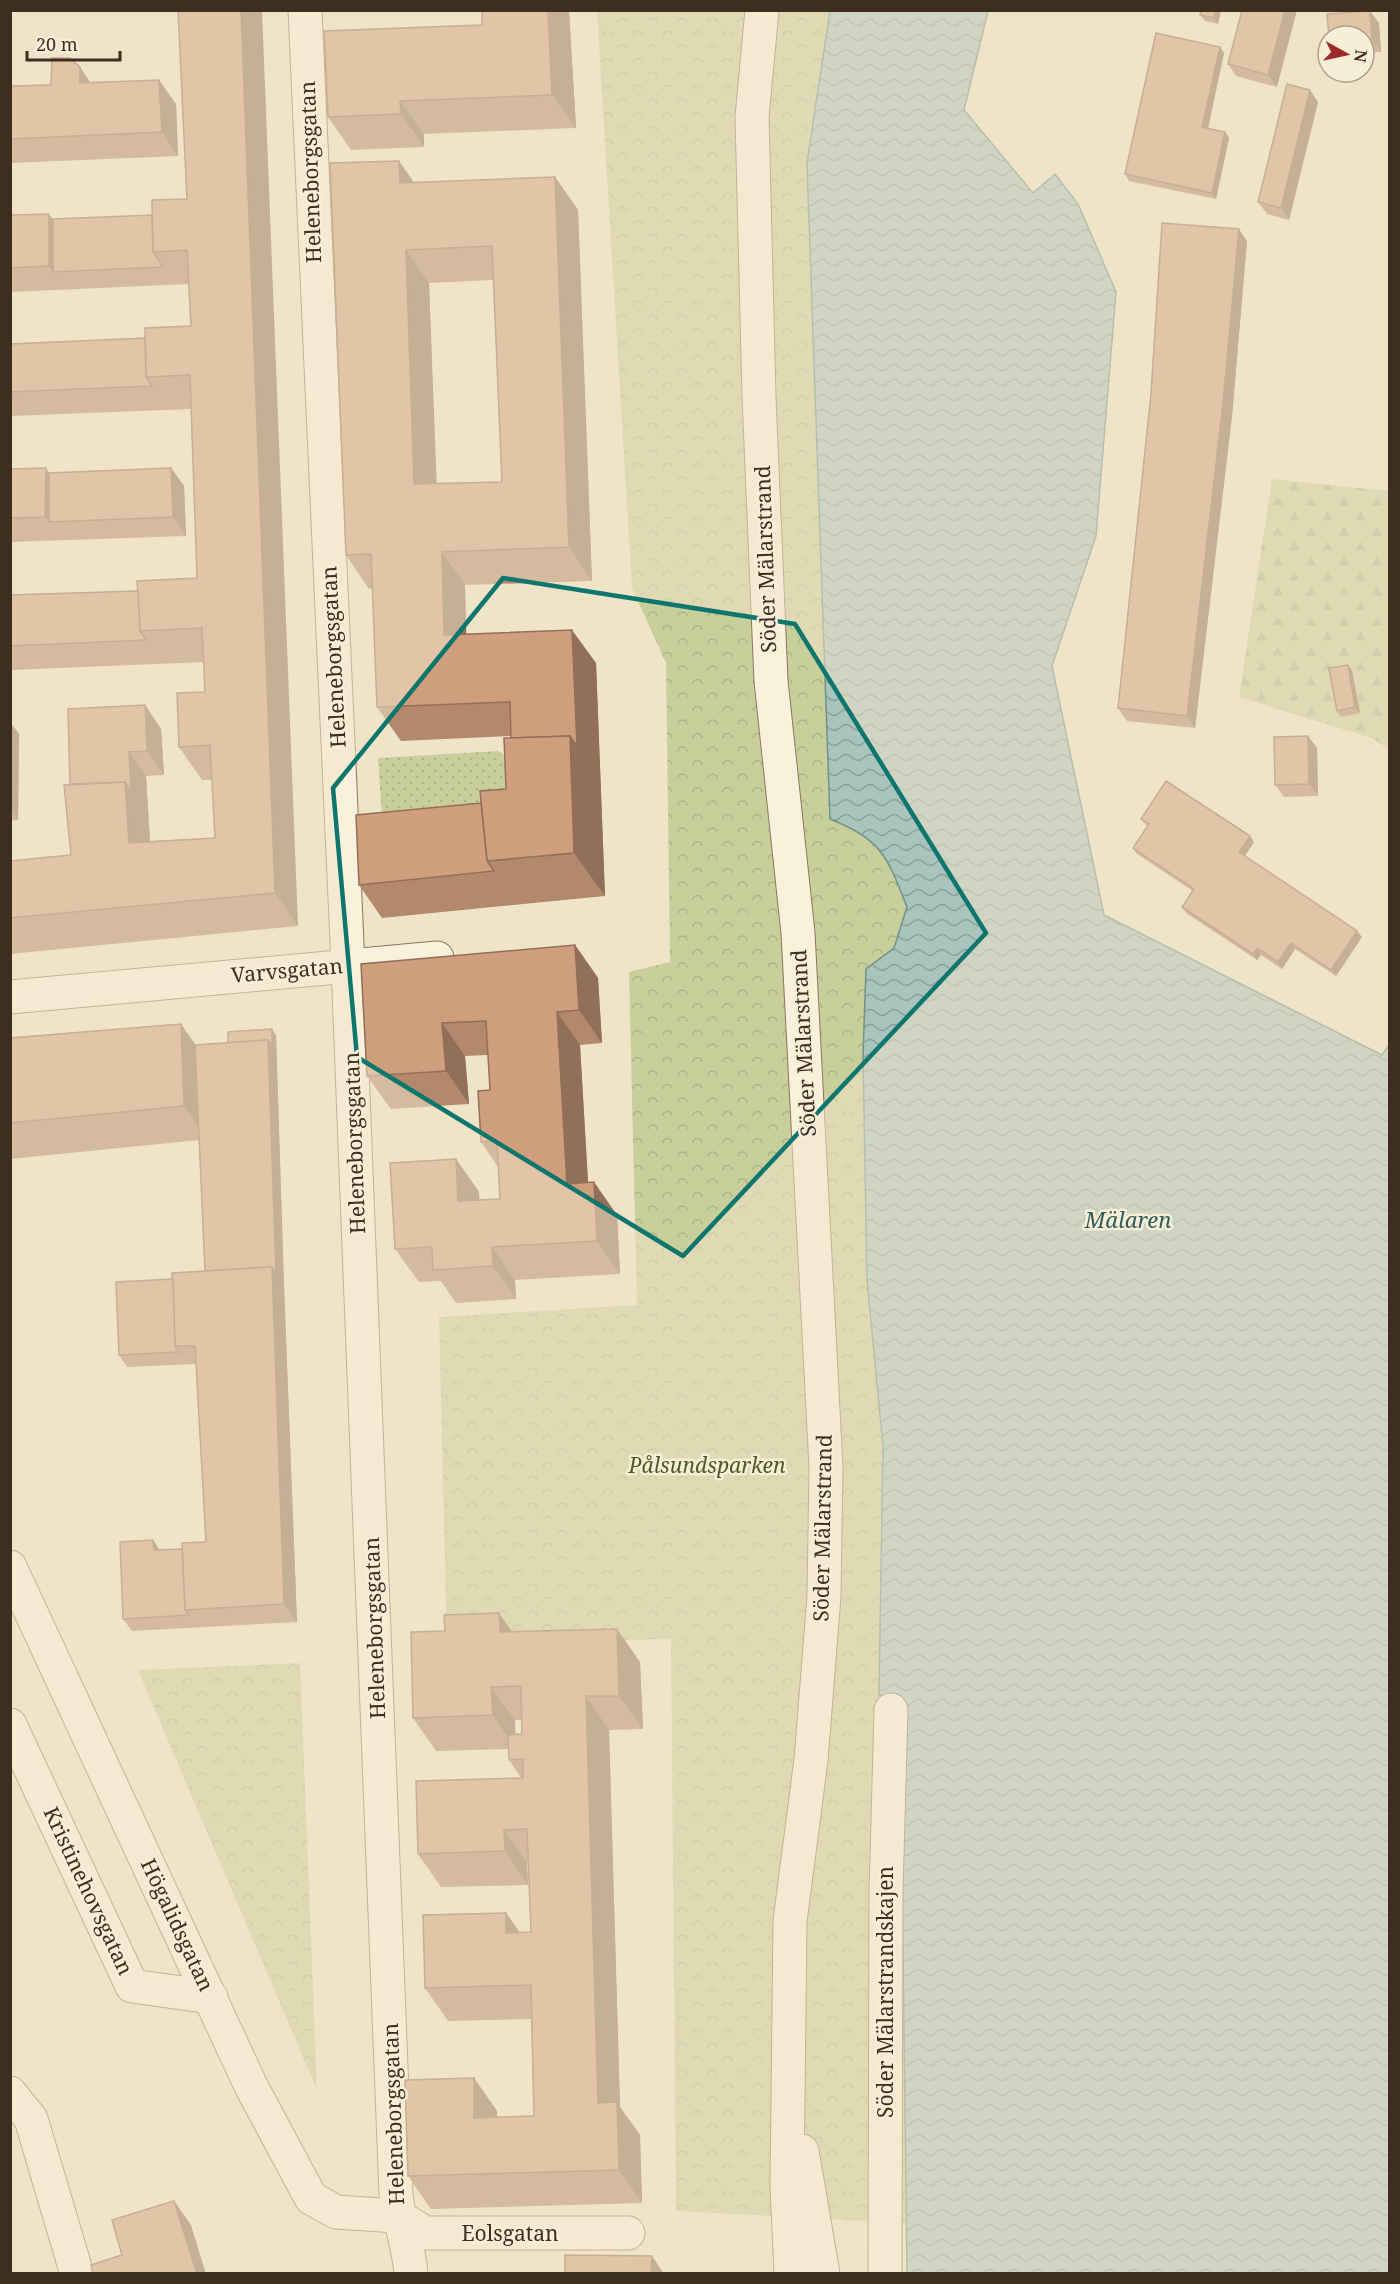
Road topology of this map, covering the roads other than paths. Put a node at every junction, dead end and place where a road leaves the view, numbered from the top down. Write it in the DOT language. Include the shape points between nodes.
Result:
graph roads {
  1 [pos="305,10"];
  2 [pos="762,10"];
  3 [pos="462,956"];
  4 [pos="348,965"];
  5 [pos="10,997"];
  6 [pos="10,1567"];
  7 [pos="891,1710"];
  8 [pos="10,1725"];
  9 [pos="211,1997"];
  10 [pos="788,2076"];
  11 [pos="10,2093"];
  12 [pos="398,2216"];
  13 [pos="628,2233"];
  14 [pos="77,2274"];
  15 [pos="411,2274"];
  16 [pos="791,2274"];
  17 [pos="823,2274"];
  18 [pos="885,2274"];
  1 -- 4 [label="street, Heleneborgsgatan"];
  2 -- 10 [label="street, Söder Mälarstrand" via="752,117 770,657 798,933 826,1467 824,1596 811,1760 790,1921"];
  3 -- 4 [label="street, Varvsgatan"];
  4 -- 5 [label="street, Varvsgatan"];
  4 -- 12 [label="street, Heleneborgsgatan"];
  6 -- 9 [label="street, Högalidsgatan"];
  7 -- 18 [label="street, Söder Mälarstrandskajen"];
  8 -- 9 [label="street, Kristinehovsgatan" via="132,1986"];
  9 -- 12 [label="street, Högalidsgatan" via="251,2086 311,2198 336,2212"];
  10 -- 16 [label="street, Söder Mälarstrand"];
  10 -- 17 [label="street, Söder Mälarstrand"];
  11 -- 14 [label="street" via="31,2119"];
  12 -- 13 [label="street, Eolsgatan" via="425,2233"];
  12 -- 15 [label="street, Heleneborgsgatan" via="410,2250"];
}
